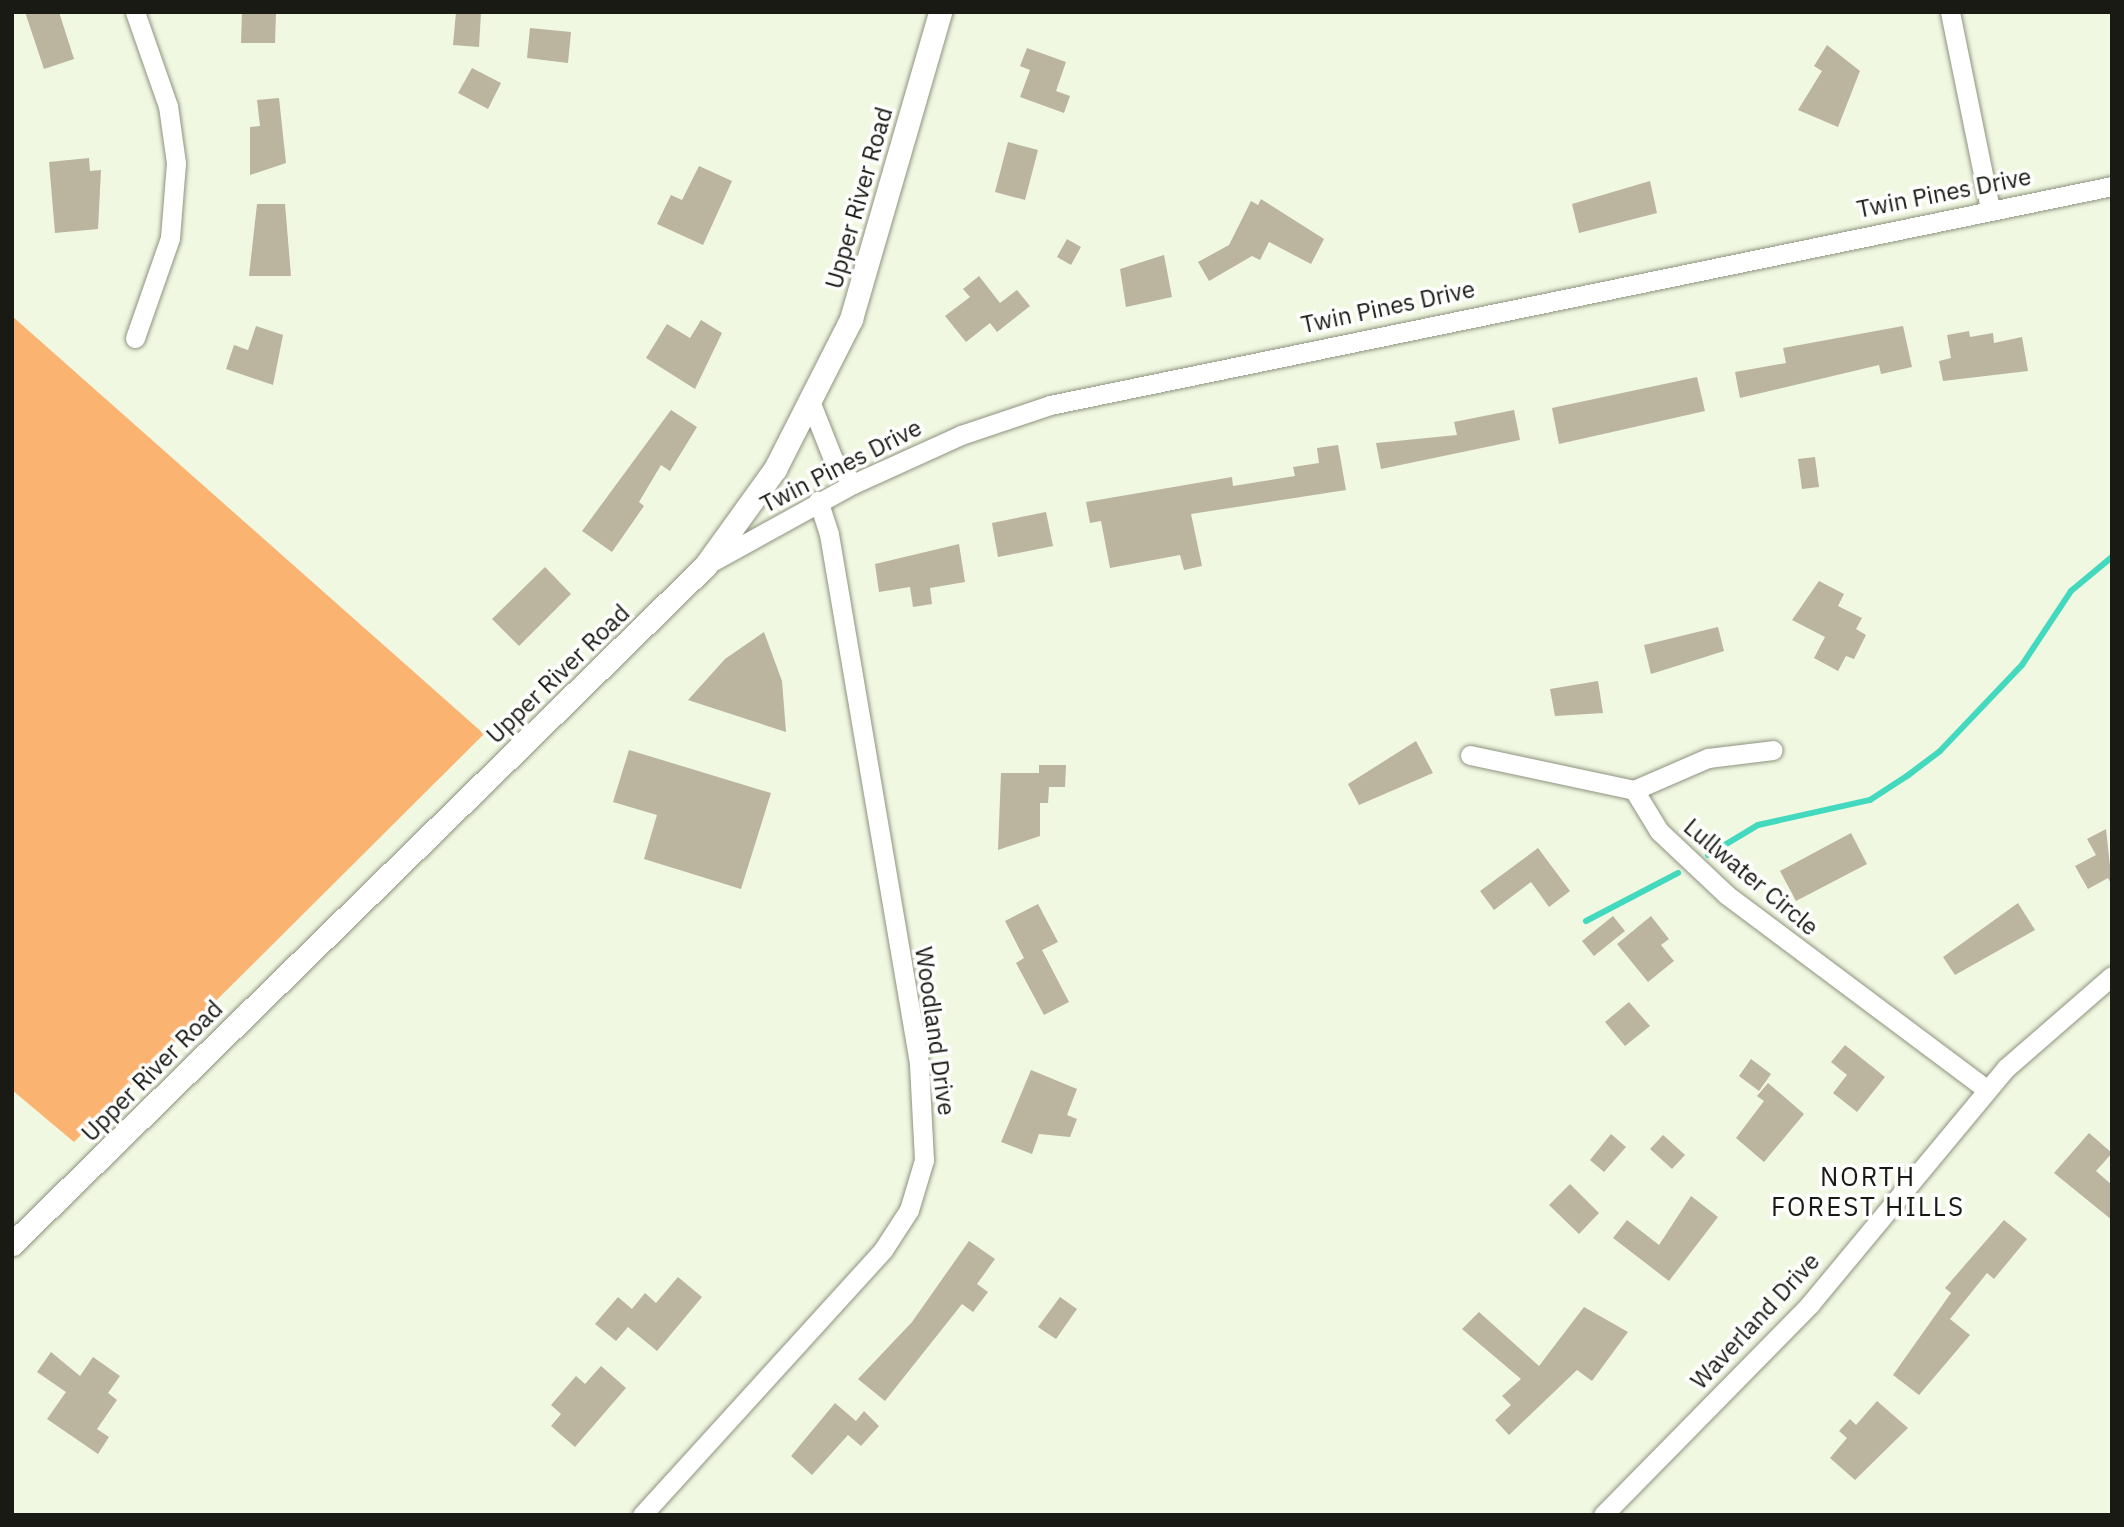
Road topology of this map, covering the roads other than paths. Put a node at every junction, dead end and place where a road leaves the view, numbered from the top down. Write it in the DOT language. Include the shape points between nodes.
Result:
graph roads {
  1 [pos="135,12"];
  2 [pos="1950,12"];
  3 [pos="933,14"];
  4 [pos="2112,186"];
  5 [pos="1990,208"];
  6 [pos="135,338"];
  7 [pos="812,406"];
  8 [pos="853,484"];
  9 [pos="818,501"];
  10 [pos="705,566"];
  11 [pos="1773,750"];
  12 [pos="1469,755"];
  13 [pos="1633,790"];
  14 [pos="2112,976"];
  15 [pos="1986,1089"];
  16 [pos="12,1244"];
  17 [pos="643,1514"];
  18 [pos="1603,1515"];
  1 -- 6 [label="street" via="168,106 176,163 170,238"];
  2 -- 5 [label="street"];
  3 -- 7 [label="street, Upper River Road" via="851,319"];
  4 -- 5 [label="street, Twin Pines Drive"];
  5 -- 8 [label="street, Twin Pines Drive" via="1050,405 961,435"];
  7 -- 8 [label="street" via="833,459"];
  7 -- 10 [label="street, Upper River Road"];
  8 -- 9 [label="street, Twin Pines Drive"];
  9 -- 10 [label="street, Twin Pines Drive"];
  9 -- 17 [label="street, Woodland Drive" via="919,1063 924,1160 909,1210 883,1250"];
  10 -- 16 [label="street, Upper River Road"];
  11 -- 13 [label="street" via="1708,758"];
  12 -- 13 [label="street"];
  13 -- 15 [label="street, Lullwater Circle" via="1658,831 1727,895"];
  14 -- 15 [label="street, Waverland Drive"];
  15 -- 18 [label="street, Waverland Drive" via="1810,1304"];
}
